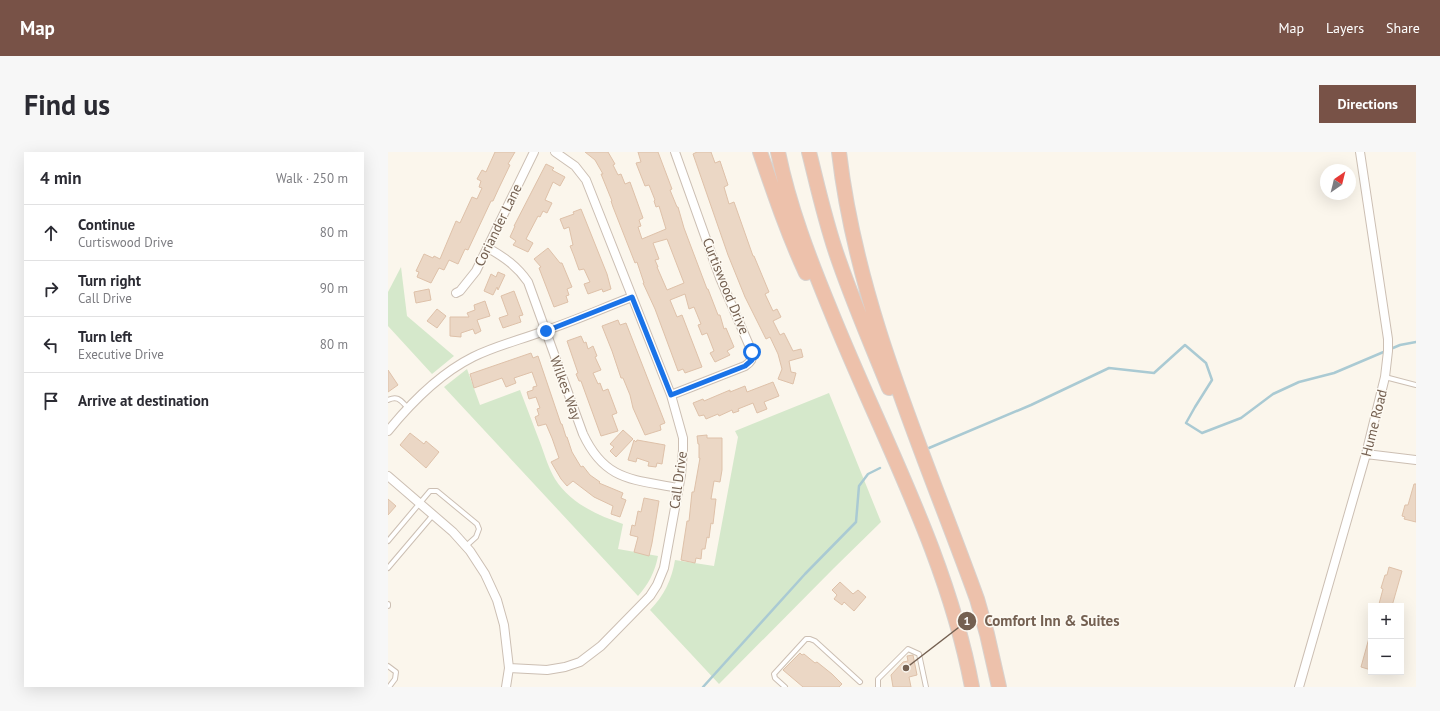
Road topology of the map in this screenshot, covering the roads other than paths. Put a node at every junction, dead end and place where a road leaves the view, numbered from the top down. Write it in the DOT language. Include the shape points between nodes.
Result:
graph roads {
  1 [pos="534,152"];
  2 [pos="555,152"];
  3 [pos="675,152"];
  4 [pos="760,152"];
  5 [pos="778,152"];
  6 [pos="809,152"];
  7 [pos="839,152"];
  8 [pos="1360,152"];
  9 [pos="488,248"];
  10 [pos="456,293"];
  11 [pos="632,297"];
  12 [pos="546,331"];
  13 [pos="1386,373"];
  14 [pos="1416,384"];
  15 [pos="671,395"];
  16 [pos="388,400"];
  17 [pos="408,408"];
  18 [pos="388,431"];
  19 [pos="1366,454"];
  20 [pos="893,456"];
  21 [pos="1416,460"];
  22 [pos="388,476"];
  23 [pos="678,488"];
  24 [pos="936,489"];
  25 [pos="419,503"];
  26 [pos="432,515"];
  27 [pos="388,541"];
  28 [pos="466,546"];
  29 [pos="388,568"];
  30 [pos="388,666"];
  31 [pos="509,668"];
  32 [pos="860,682"];
  33 [pos="388,687"];
  34 [pos="506,687"];
  35 [pos="785,687"];
  36 [pos="878,687"];
  37 [pos="926,687"];
  38 [pos="972,687"];
  39 [pos="999,687"];
  40 [pos="1299,687"];
  1 -- 9 [label="street, Coriander Lane"];
  2 -- 11 [label="street, Call Drive" via="575,166 586,180"];
  3 -- 15 [label="street, Curtiswood Drive" via="720,278 753,357 745,366"];
  4 -- 20 [label="highway" via="795,248"];
  5 -- 20 [label="highway" via="796,219 816,275"];
  6 -- 24 [label="highway" via="838,260 890,390"];
  7 -- 24 [label="highway" via="856,250 874,317"];
  8 -- 13 [label="street, Hume Road" via="1388,339"];
  9 -- 10 [label="street, Coriander Lane" via="469,282"];
  9 -- 12 [label="street, Wilkes Way" via="512,263 522,273 528,282"];
  11 -- 12 [label="street"];
  11 -- 15 [label="street, Call Drive"];
  12 -- 17 [label="street" via="471,358 427,390"];
  12 -- 23 [label="street, Wilkes Way" via="582,434 598,460 619,475"];
  13 -- 14 [label="lane"];
  13 -- 19 [label="street, Hume Road"];
  15 -- 23 [label="street, Call Drive" via="683,438 683,462"];
  16 -- 17 [label="lane" via="398,398"];
  17 -- 18 [label="street"];
  19 -- 21 [label="street"];
  19 -- 40 [label="street, Hume Road"];
  20 -- 38 [label="highway" via="949,595"];
  22 -- 25 [label="street"];
  23 -- 31 [label="street, Call Drive" via="664,568 657,585 640,608 601,646 580,662 547,670"];
  24 -- 39 [label="highway" via="977,599"];
  25 -- 26 [label="street"];
  25 -- 27 [label="lane"];
  25 -- 28 [label="lane" via="430,491 437,491 477,524 479,529 476,537"];
  26 -- 28 [label="street"];
  26 -- 29 [label="lane"];
  28 -- 31 [label="street" via="485,574 497,600 504,625"];
  30 -- 33 [label="lane" via="396,672"];
  31 -- 34 [label="street"];
  32 -- 35 [label="lane" via="815,641 806,639 774,674"];
  36 -- 37 [label="lane" via="878,679 908,650 919,654"];
}
